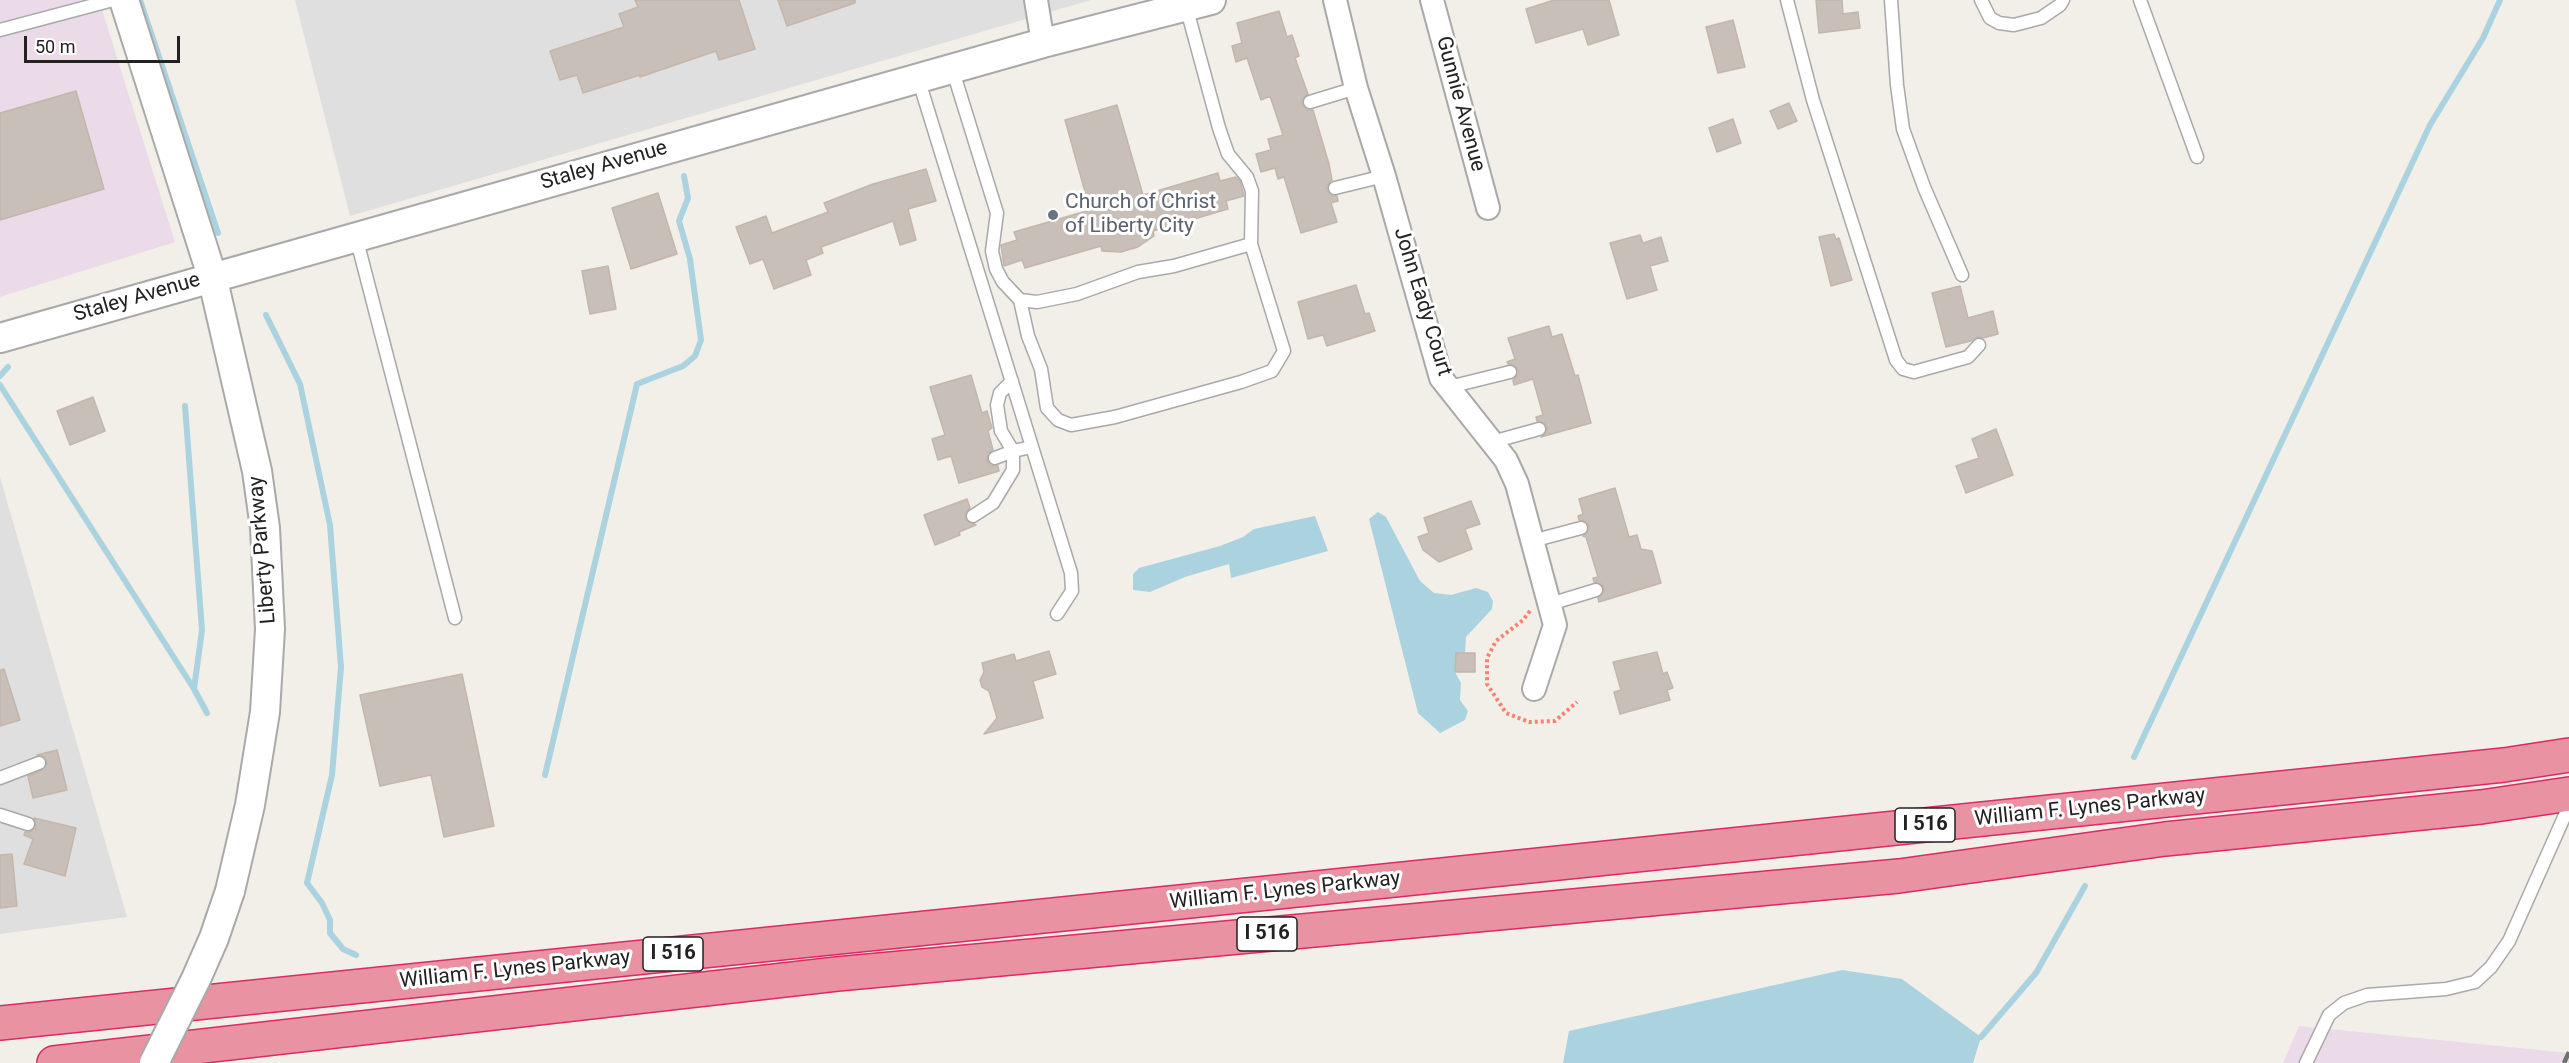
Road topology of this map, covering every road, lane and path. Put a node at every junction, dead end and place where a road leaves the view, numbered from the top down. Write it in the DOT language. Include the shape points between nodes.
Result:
graph roads {
  1 [pos="113,0"];
  2 [pos="123,0"];
  3 [pos="1036,0"];
  4 [pos="1335,0"];
  5 [pos="1432,0"];
  6 [pos="1787,0"];
  7 [pos="1891,0"];
  8 [pos="1981,0"];
  9 [pos="2063,0"];
  10 [pos="2140,0"];
  11 [pos="1198,3"];
  12 [pos="0,30"];
  13 [pos="1043,43"];
  14 [pos="952,68"];
  15 [pos="918,78"];
  16 [pos="1356,88"];
  17 [pos="1310,102"];
  18 [pos="2197,157"];
  19 [pos="1384,176"];
  20 [pos="1335,188"];
  21 [pos="1488,208"];
  22 [pos="356,236"];
  23 [pos="1251,244"];
  24 [pos="1962,275"];
  25 [pos="212,276"];
  26 [pos="1020,300"];
  27 [pos="0,338"];
  28 [pos="1979,345"];
  29 [pos="1510,372"];
  30 [pos="1012,381"];
  31 [pos="1449,387"];
  32 [pos="1539,429"];
  33 [pos="1492,442"];
  34 [pos="1032,447"];
  35 [pos="1013,451"];
  36 [pos="995,458"];
  37 [pos="973,516"];
  38 [pos="1581,528"];
  39 [pos="1533,541"];
  40 [pos="1596,590"];
  41 [pos="1540,605"];
  42 [pos="1056,614"];
  43 [pos="455,618"];
  44 [pos="1534,689"];
  45 [pos="1577,702"];
  46 [pos="2569,755"];
  47 [pos="39,763"];
  48 [pos="0,778"];
  49 [pos="2569,794"];
  50 [pos="2569,806"];
  51 [pos="0,815"];
  52 [pos="27,825"];
  53 [pos="0,1023"];
  54 [pos="54,1063"];
  55 [pos="154,1063"];
  56 [pos="2306,1063"];
  1 -- 12 [label="lane"];
  2 -- 25 [label="street, Liberty Parkway"];
  3 -- 13 [label="street"];
  4 -- 16 [label="street, John Eady Court"];
  5 -- 21 [label="street, Gunnie Avenue"];
  6 -- 28 [label="lane" via="1817,111 1896,360 1903,369 1914,372 1968,357"];
  7 -- 24 [label="lane" via="1903,129"];
  8 -- 9 [label="lane" via="1990,18 2014,25 2041,18"];
  10 -- 18 [label="lane"];
  11 -- 13 [label="street, Staley Avenue"];
  11 -- 23 [label="lane" via="1222,137 1228,154 1247,177 1252,191"];
  13 -- 14 [label="street, Staley Avenue"];
  14 -- 15 [label="street, Staley Avenue"];
  14 -- 26 [label="lane" via="997,213 992,251 996,269"];
  15 -- 22 [label="street, Staley Avenue"];
  15 -- 30 [label="lane"];
  16 -- 17 [label="lane"];
  16 -- 19 [label="street, John Eady Court"];
  19 -- 20 [label="lane"];
  19 -- 31 [label="street, John Eady Court" via="1441,378"];
  22 -- 25 [label="street, Staley Avenue"];
  22 -- 43 [label="lane"];
  23 -- 26 [label="lane" via="1138,272 1077,294 1037,302"];
  23 -- 26 [label="lane" via="1284,351 1272,371 1115,417 1071,425 1058,420 1047,408 1041,369"];
  25 -- 27 [label="street, Staley Avenue"];
  25 -- 55 [label="street, Liberty Parkway, bridge" via="257,471 265,528 270,629 266,702 250,806 230,891 214,938"];
  29 -- 31 [label="lane"];
  30 -- 34 [label="lane"];
  30 -- 35 [label="lane" via="1000,393 997,405 1001,431"];
  31 -- 33 [label="street, John Eady Court"];
  32 -- 33 [label="lane"];
  33 -- 39 [label="street, John Eady Court" via="1517,484"];
  34 -- 35 [label="lane"];
  34 -- 42 [label="lane" via="1071,573 1072,591"];
  35 -- 36 [label="lane"];
  35 -- 37 [label="lane" via="1013,470 993,503"];
  38 -- 39 [label="lane"];
  39 -- 41 [label="street, John Eady Court"];
  40 -- 41 [label="lane"];
  41 -- 44 [label="street, John Eady Court" via="1555,625"];
  41 -- 45 [label="path" via="1496,641 1487,658 1487,684 1506,713 1529,722 1555,721"];
  46 -- 53 [label="highway, William F. Lynes Parkway / I 516" via="2504,765"];
  47 -- 48 [label="lane"];
  49 -- 54 [label="highway, William F. Lynes Parkway / I 516" via="2481,807 2165,839 1899,876 837,974"];
  50 -- 56 [label="lane" via="2509,941 2491,967 2475,982 2446,989 2367,995 2344,1004 2329,1015"];
  51 -- 52 [label="lane"];
}
